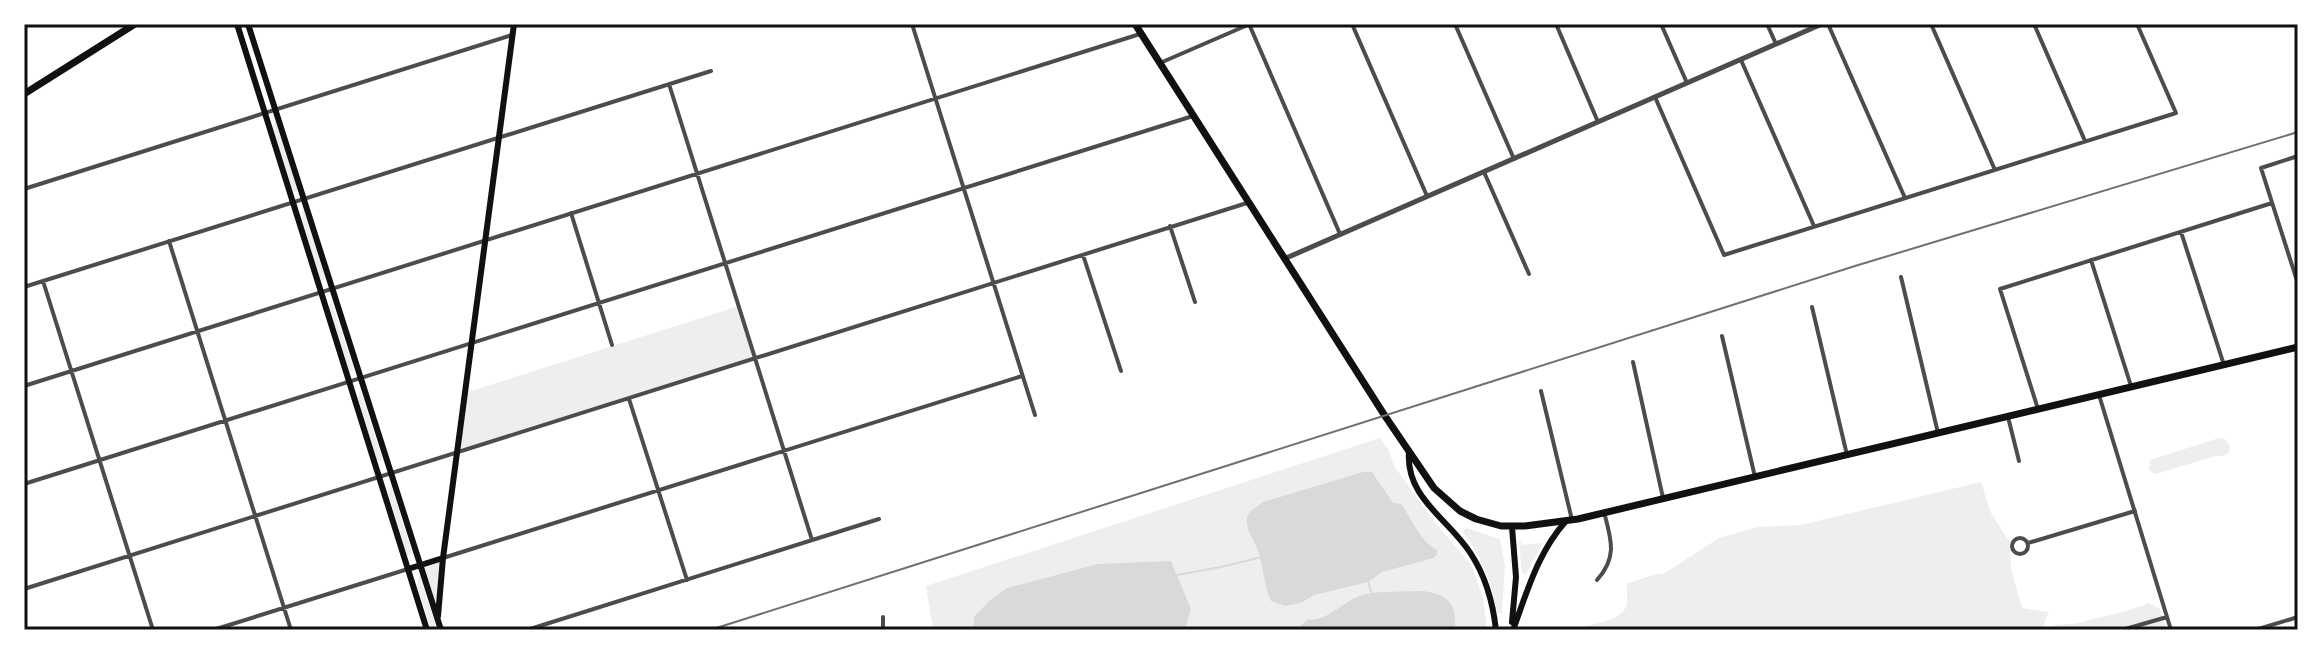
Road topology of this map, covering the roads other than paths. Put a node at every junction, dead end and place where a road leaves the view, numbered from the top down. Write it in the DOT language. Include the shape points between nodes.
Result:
graph roads {
  1 [pos="135,24"];
  2 [pos="237,24"];
  3 [pos="248,24"];
  4 [pos="514,24"];
  5 [pos="912,24"];
  6 [pos="1135,24"];
  7 [pos="1249,24"];
  8 [pos="1352,24"];
  9 [pos="1455,24"];
  10 [pos="1556,24"];
  11 [pos="1661,24"];
  12 [pos="1767,24"];
  13 [pos="1822,24"];
  14 [pos="1828,24"];
  15 [pos="1931,24"];
  16 [pos="2034,24"];
  17 [pos="2137,24"];
  18 [pos="1141,34"];
  19 [pos="512,35"];
  20 [pos="1776,44"];
  21 [pos="1741,59"];
  22 [pos="1160,63"];
  23 [pos="711,71"];
  24 [pos="1687,83"];
  25 [pos="669,84"];
  26 [pos="24,94"];
  27 [pos="1655,97"];
  28 [pos="935,98"];
  29 [pos="275,109"];
  30 [pos="265,113"];
  31 [pos="1194,116"];
  32 [pos="1598,122"];
  33 [pos="499,137"];
  34 [pos="2085,141"];
  35 [pos="2298,156"];
  36 [pos="1514,159"];
  37 [pos="1995,170"];
  38 [pos="1484,172"];
  39 [pos="697,174"];
  40 [pos="24,189"];
  41 [pos="964,189"];
  42 [pos="1427,196"];
  43 [pos="1905,198"];
  44 [pos="304,199"];
  45 [pos="293,202"];
  46 [pos="1249,202"];
  47 [pos="2272,203"];
  48 [pos="571,213"];
  49 [pos="1170,226"];
  50 [pos="1814,226"];
  51 [pos="2181,232"];
  52 [pos="1340,234"];
  53 [pos="485,240"];
  54 [pos="169,241"];
  55 [pos="1083,255"];
  56 [pos="1284,259"];
  57 [pos="2091,260"];
  58 [pos="725,264"];
  59 [pos="1529,274"];
  60 [pos="1901,277"];
  61 [pos="43,281"];
  62 [pos="994,283"];
  63 [pos="2298,284"];
  64 [pos="24,287"];
  65 [pos="332,289"];
  66 [pos="321,292"];
  67 [pos="1195,302"];
  68 [pos="599,303"];
  69 [pos="1812,307"];
  70 [pos="197,331"];
  71 [pos="1722,336"];
  72 [pos="471,344"];
  73 [pos="612,345"];
  74 [pos="2298,347"];
  75 [pos="755,358"];
  76 [pos="1633,362"];
  77 [pos="2224,365"];
  78 [pos="71,371"];
  79 [pos="1121,371"];
  80 [pos="1022,376"];
  81 [pos="361,378"];
  82 [pos="349,382"];
  83 [pos="24,386"];
  84 [pos="2131,386"];
  85 [pos="1541,391"];
  86 [pos="2099,394"];
  87 [pos="629,399"];
  88 [pos="2038,409"];
  89 [pos="1035,415"];
  90 [pos="2008,417"];
  91 [pos="225,421"];
  92 [pos="1938,433"];
  93 [pos="784,451"];
  94 [pos="1409,451"];
  95 [pos="458,452"];
  96 [pos="1847,455"];
  97 [pos="100,461"];
  98 [pos="2019,461"];
  99 [pos="391,473"];
  100 [pos="379,477"];
  101 [pos="1755,477"];
  102 [pos="24,484"];
  103 [pos="658,490"];
  104 [pos="1663,498"];
  105 [pos="2135,511"];
  106 [pos="1604,512"];
  107 [pos="255,516"];
  108 [pos="879,519"];
  109 [pos="1569,520"];
  110 [pos="1512,527"];
  111 [pos="812,540"];
  112 [pos="2028,543"];
  113 [pos="130,556"];
  114 [pos="443,558"];
  115 [pos="420,565"];
  116 [pos="408,569"];
  117 [pos="687,580"];
  118 [pos="1597,580"];
  119 [pos="24,589"];
  120 [pos="284,608"];
  121 [pos="883,617"];
  122 [pos="2167,617"];
  123 [pos="2298,617"];
  124 [pos="438,619"];
  125 [pos="153,630"];
  126 [pos="213,630"];
  127 [pos="291,630"];
  128 [pos="427,630"];
  129 [pos="441,630"];
  130 [pos="527,630"];
  131 [pos="883,630"];
  132 [pos="1496,630"];
  133 [pos="1512,630"];
  134 [pos="2122,630"];
  135 [pos="2171,630"];
  136 [pos="2255,630"];
  1 -- 26 [label="main road"];
  2 -- 30 [label="main road"];
  3 -- 29 [label="main road"];
  4 -- 19 [label="main road"];
  5 -- 28 [label="street"];
  6 -- 18 [label="main road"];
  7 -- 22 [label="street"];
  7 -- 52 [label="street"];
  8 -- 42 [label="street"];
  9 -- 36 [label="street"];
  10 -- 32 [label="street"];
  11 -- 24 [label="street"];
  12 -- 20 [label="street"];
  13 -- 20 [label="street"];
  14 -- 43 [label="street"];
  15 -- 37 [label="street"];
  16 -- 34 [label="street"];
  17 -- 34 [label="street" via="2176,113"];
  18 -- 22 [label="main road"];
  18 -- 28 [label="street"];
  19 -- 29 [label="street"];
  19 -- 33 [label="main road"];
  20 -- 21 [label="street"];
  21 -- 24 [label="street"];
  21 -- 50 [label="street"];
  22 -- 31 [label="main road"];
  23 -- 25 [label="street"];
  24 -- 27 [label="street"];
  25 -- 33 [label="street"];
  25 -- 39 [label="street"];
  27 -- 32 [label="street"];
  27 -- 50 [label="street" via="1724,255"];
  28 -- 39 [label="street"];
  28 -- 41 [label="street"];
  29 -- 30 [label="street"];
  29 -- 44 [label="main road"];
  30 -- 40 [label="street"];
  30 -- 45 [label="main road"];
  31 -- 41 [label="street"];
  31 -- 46 [label="main road"];
  32 -- 36 [label="street"];
  33 -- 44 [label="street"];
  33 -- 53 [label="main road"];
  34 -- 37 [label="street"];
  35 -- 47 [label="street" via="2261,168"];
  36 -- 38 [label="street"];
  37 -- 43 [label="street"];
  38 -- 42 [label="street"];
  38 -- 59 [label="street"];
  39 -- 48 [label="street"];
  39 -- 58 [label="street"];
  41 -- 58 [label="street"];
  41 -- 62 [label="street"];
  42 -- 52 [label="street"];
  43 -- 50 [label="street"];
  44 -- 45 [label="street"];
  44 -- 65 [label="main road"];
  45 -- 54 [label="street"];
  45 -- 66 [label="main road"];
  46 -- 49 [label="street"];
  46 -- 56 [label="main road"];
  47 -- 51 [label="street"];
  47 -- 63 [label="street"];
  48 -- 53 [label="street"];
  48 -- 68 [label="street"];
  49 -- 55 [label="street"];
  49 -- 67 [label="street"];
  51 -- 57 [label="street"];
  51 -- 77 [label="street"];
  52 -- 56 [label="street"];
  53 -- 65 [label="street"];
  53 -- 72 [label="main road"];
  54 -- 61 [label="street"];
  54 -- 70 [label="street"];
  55 -- 62 [label="street"];
  55 -- 79 [label="street"];
  56 -- 94 [label="main road"];
  57 -- 84 [label="street"];
  57 -- 88 [label="street" via="2000,289"];
  58 -- 68 [label="street"];
  58 -- 75 [label="street"];
  60 -- 92 [label="street"];
  61 -- 64 [label="street"];
  61 -- 78 [label="street"];
  62 -- 75 [label="street"];
  62 -- 80 [label="street"];
  65 -- 66 [label="street"];
  65 -- 81 [label="main road"];
  66 -- 70 [label="street"];
  66 -- 82 [label="main road"];
  68 -- 72 [label="street"];
  68 -- 73 [label="street"];
  69 -- 96 [label="street"];
  70 -- 78 [label="street"];
  70 -- 91 [label="street"];
  71 -- 101 [label="street"];
  72 -- 81 [label="street"];
  72 -- 95 [label="main road"];
  74 -- 77 [label="main road"];
  75 -- 87 [label="street"];
  75 -- 93 [label="street"];
  76 -- 104 [label="street"];
  77 -- 84 [label="main road"];
  78 -- 83 [label="street"];
  78 -- 97 [label="street"];
  80 -- 89 [label="street"];
  80 -- 93 [label="street"];
  81 -- 82 [label="street"];
  81 -- 99 [label="main road"];
  82 -- 91 [label="street"];
  82 -- 100 [label="main road"];
  84 -- 86 [label="main road"];
  85 -- 109 [label="street"];
  86 -- 88 [label="main road"];
  86 -- 105 [label="street"];
  87 -- 95 [label="street"];
  87 -- 103 [label="street"];
  88 -- 90 [label="main road"];
  90 -- 92 [label="main road"];
  90 -- 98 [label="street"];
  91 -- 97 [label="street"];
  91 -- 107 [label="street"];
  92 -- 96 [label="main road"];
  93 -- 103 [label="street"];
  93 -- 111 [label="street"];
  94 -- 110 [label="main road" via="1434,488 1460,511"];
  94 -- 132 [label="main road" via="1413,484 1480,571"];
  95 -- 99 [label="street"];
  95 -- 114 [label="main road"];
  96 -- 101 [label="main road"];
  97 -- 102 [label="street"];
  97 -- 113 [label="street"];
  99 -- 100 [label="street"];
  99 -- 115 [label="main road"];
  100 -- 107 [label="street"];
  100 -- 116 [label="main road"];
  101 -- 104 [label="main road"];
  103 -- 114 [label="street"];
  103 -- 117 [label="street"];
  104 -- 106 [label="main road"];
  105 -- 112 [label="street"];
  105 -- 122 [label="street"];
  106 -- 109 [label="main road"];
  106 -- 118 [label="street" via="1611,557"];
  107 -- 113 [label="street"];
  107 -- 120 [label="street"];
  108 -- 111 [label="street"];
  109 -- 110 [label="main road"];
  109 -- 133 [label="main road" via="1549,543"];
  110 -- 133 [label="main road"];
  111 -- 117 [label="street"];
  112 -- 112 [label="street" via="2016,539 2013,550 2024,553"];
  113 -- 119 [label="street"];
  113 -- 125 [label="street"];
  114 -- 115 [label="main road"];
  114 -- 124 [label="main road"];
  115 -- 116 [label="main road"];
  115 -- 124 [label="main road"];
  116 -- 120 [label="street"];
  116 -- 128 [label="main road"];
  117 -- 130 [label="street"];
  120 -- 126 [label="street"];
  120 -- 127 [label="street"];
  121 -- 131 [label="street"];
  122 -- 134 [label="street"];
  122 -- 135 [label="street"];
  123 -- 136 [label="street"];
  124 -- 129 [label="main road"];
}
